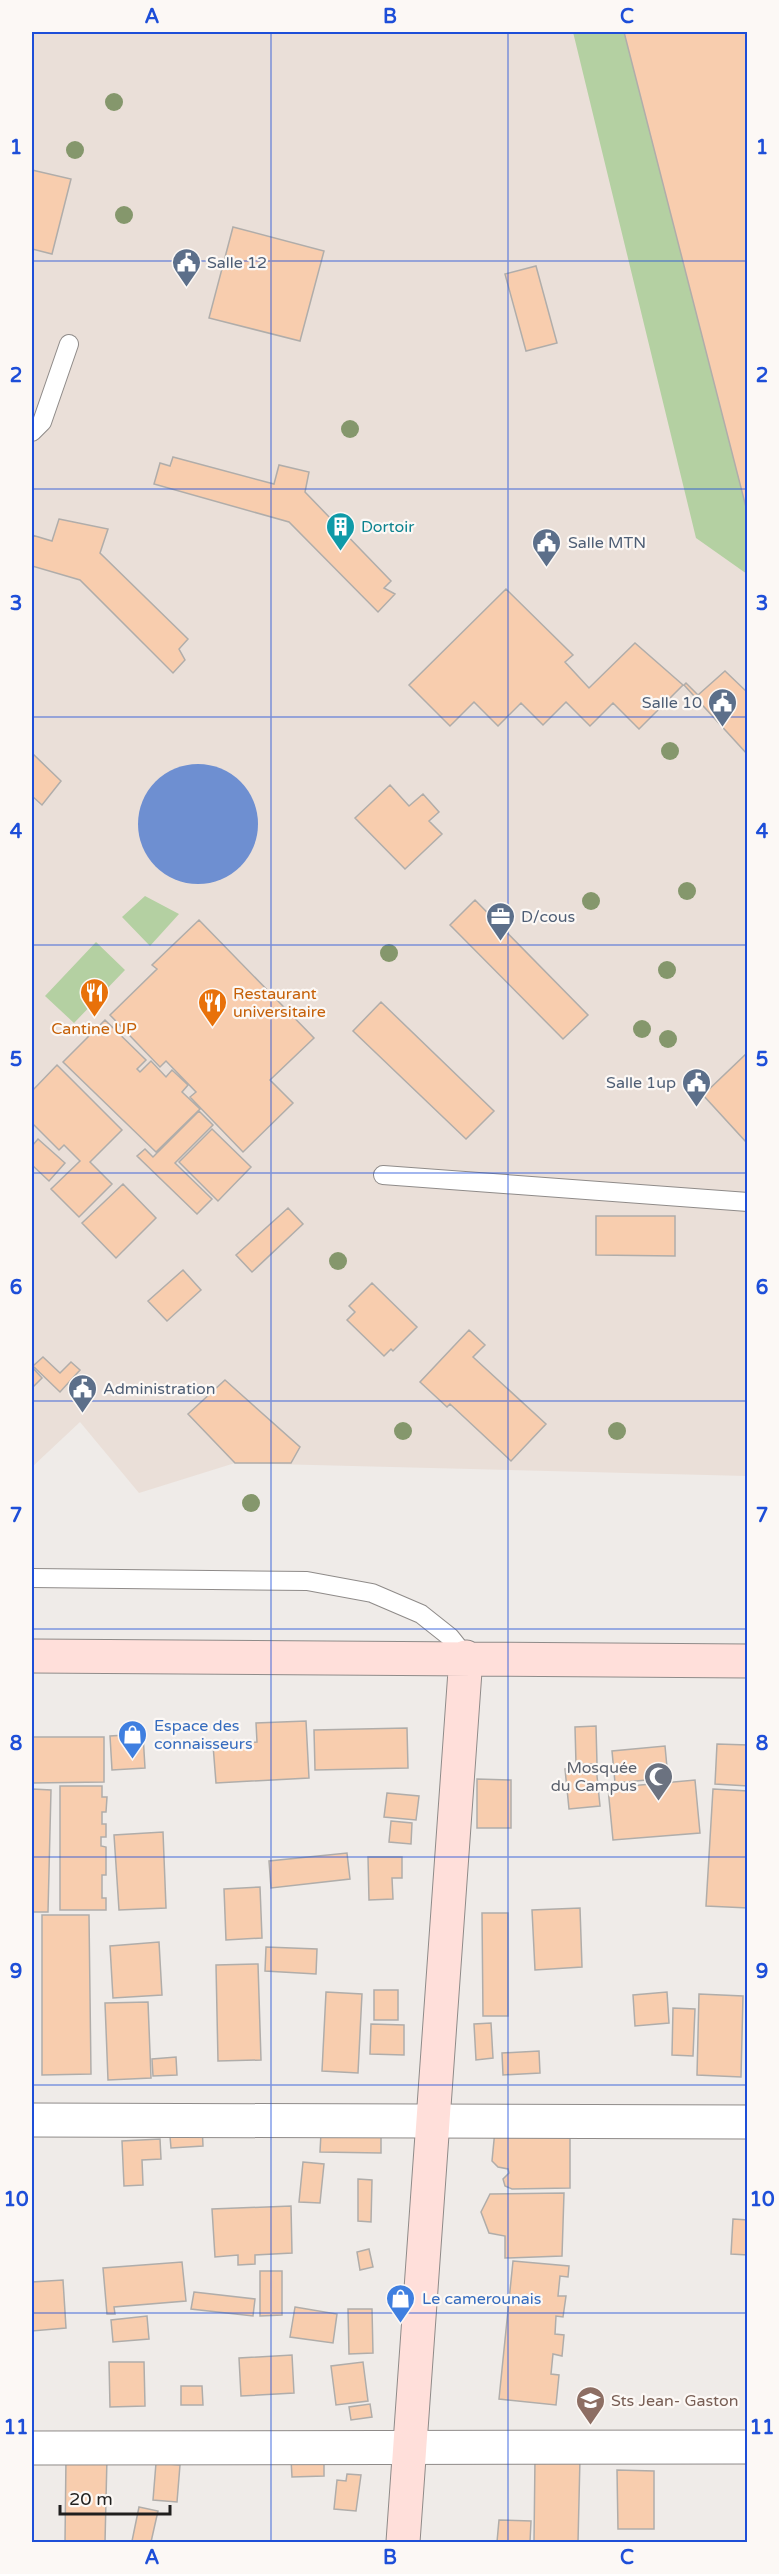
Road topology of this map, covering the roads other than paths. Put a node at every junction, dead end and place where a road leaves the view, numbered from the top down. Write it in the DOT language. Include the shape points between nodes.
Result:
graph roads {
  1 [pos="69,344"];
  2 [pos="32,432"];
  3 [pos="383,1175"];
  4 [pos="747,1202"];
  5 [pos="32,1578"];
  6 [pos="32,1656"];
  7 [pos="466,1657"];
  8 [pos="747,1661"];
  9 [pos="32,2120"];
  10 [pos="433,2121"];
  11 [pos="747,2122"];
  12 [pos="747,2447"];
  13 [pos="32,2448"];
  14 [pos="410,2448"];
  15 [pos="403,2542"];
  1 -- 2 [label="lane" via="42,422"];
  3 -- 4 [label="lane"];
  5 -- 7 [label="lane" via="307,1581 372,1593 422,1614 450,1637"];
  6 -- 7 [label="street"];
  7 -- 8 [label="street"];
  7 -- 10 [label="street"];
  9 -- 10 [label="street"];
  10 -- 11 [label="street"];
  10 -- 14 [label="street"];
  12 -- 14 [label="street"];
  13 -- 14 [label="street"];
  14 -- 15 [label="street"];
}
